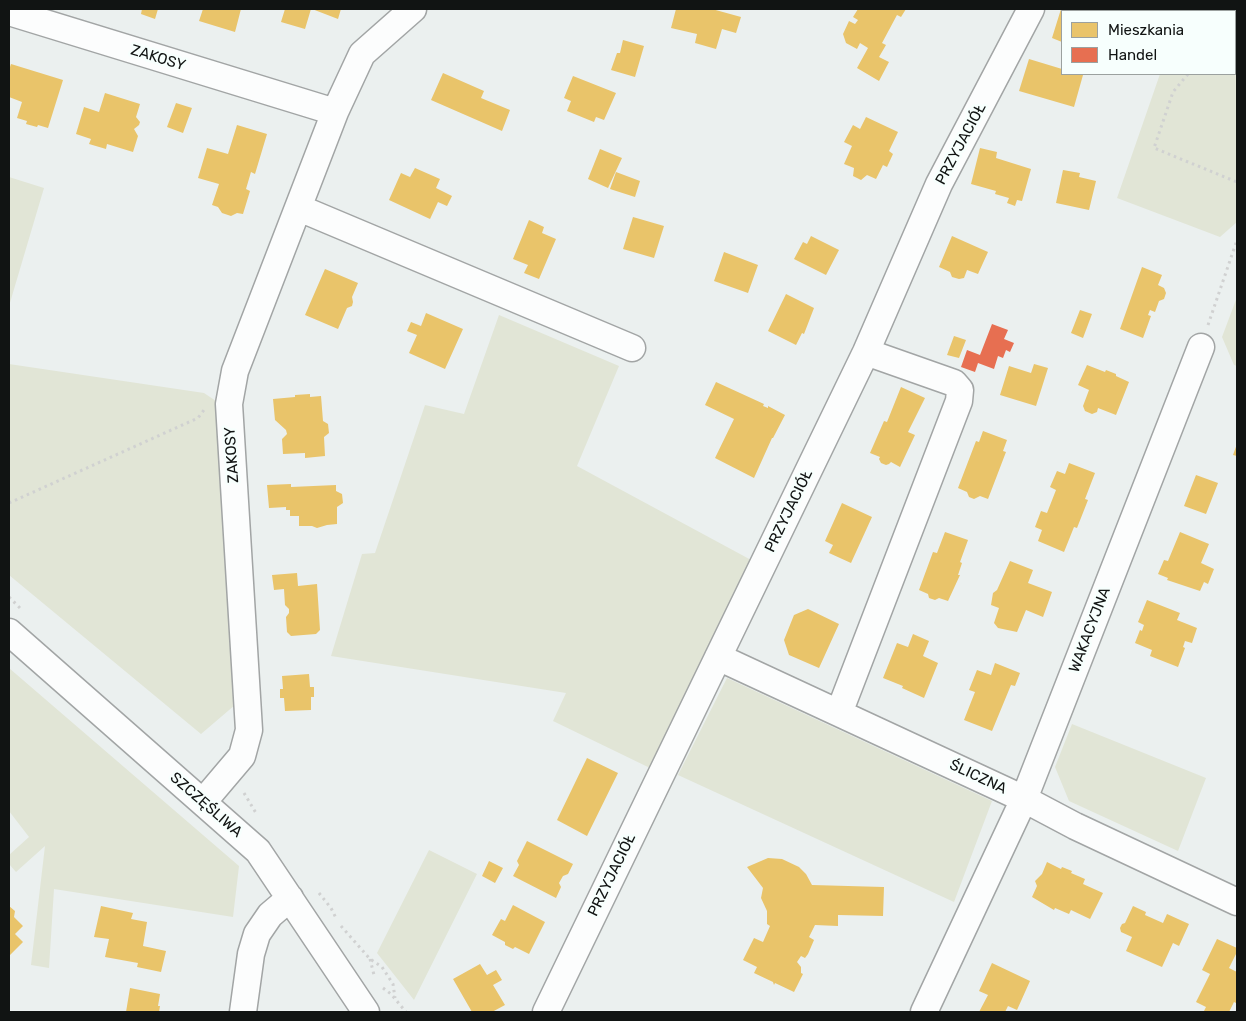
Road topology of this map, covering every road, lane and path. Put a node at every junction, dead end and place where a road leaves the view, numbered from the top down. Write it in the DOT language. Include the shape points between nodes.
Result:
graph roads {
  1 [pos="413,9"];
  2 [pos="1031,9"];
  3 [pos="9,12"];
  4 [pos="1187,75"];
  5 [pos="335,112"];
  6 [pos="1237,182"];
  7 [pos="299,208"];
  8 [pos="1237,240"];
  9 [pos="1200,347"];
  10 [pos="632,348"];
  11 [pos="866,352"];
  12 [pos="210,403"];
  13 [pos="9,503"];
  14 [pos="9,632"];
  15 [pos="718,657"];
  16 [pos="839,713"];
  17 [pos="1024,798"];
  18 [pos="203,802"];
  19 [pos="290,898"];
  20 [pos="1237,902"];
  21 [pos="377,980"];
  22 [pos="380,986"];
  23 [pos="395,998"];
  24 [pos="242,1012"];
  25 [pos="366,1012"];
  26 [pos="406,1012"];
  27 [pos="546,1012"];
  28 [pos="924,1012"];
  1 -- 5 [label="street, ZAKOSY" via="362,54"];
  2 -- 11 [label="street, PRZYJACIÓŁ" via="939,184"];
  3 -- 5 [label="street, ZAKOSY"];
  4 -- 6 [label="path" via="1173,92 1154,148"];
  5 -- 7 [label="street, ZAKOSY"];
  7 -- 10 [label="street"];
  7 -- 18 [label="street, ZAKOSY" via="235,372 229,404 249,730 242,756"];
  8 -- 9 [label="path"];
  9 -- 17 [label="street, WAKACYJNA"];
  11 -- 15 [label="street, PRZYJACIÓŁ"];
  11 -- 16 [label="street" via="954,383 960,390"];
  12 -- 13 [label="path" via="198,418"];
  14 -- 18 [label="street, SZCZĘŚLIWA"];
  15 -- 16 [label="street, ŚLICZNA"];
  15 -- 27 [label="street, PRZYJACIÓŁ"];
  16 -- 17 [label="street, ŚLICZNA"];
  17 -- 20 [label="street, ŚLICZNA" via="1075,826"];
  17 -- 28 [label="street, WAKACYJNA"];
  18 -- 19 [label="street, SZCZĘŚLIWA" via="258,851"];
  19 -- 24 [label="street" via="270,915 258,934 251,954"];
  19 -- 25 [label="street, SZCZĘŚLIWA"];
  21 -- 23 [label="path" via="370,959 382,966 391,980"];
  22 -- 23 [label="path"];
  23 -- 26 [label="path"];
}
